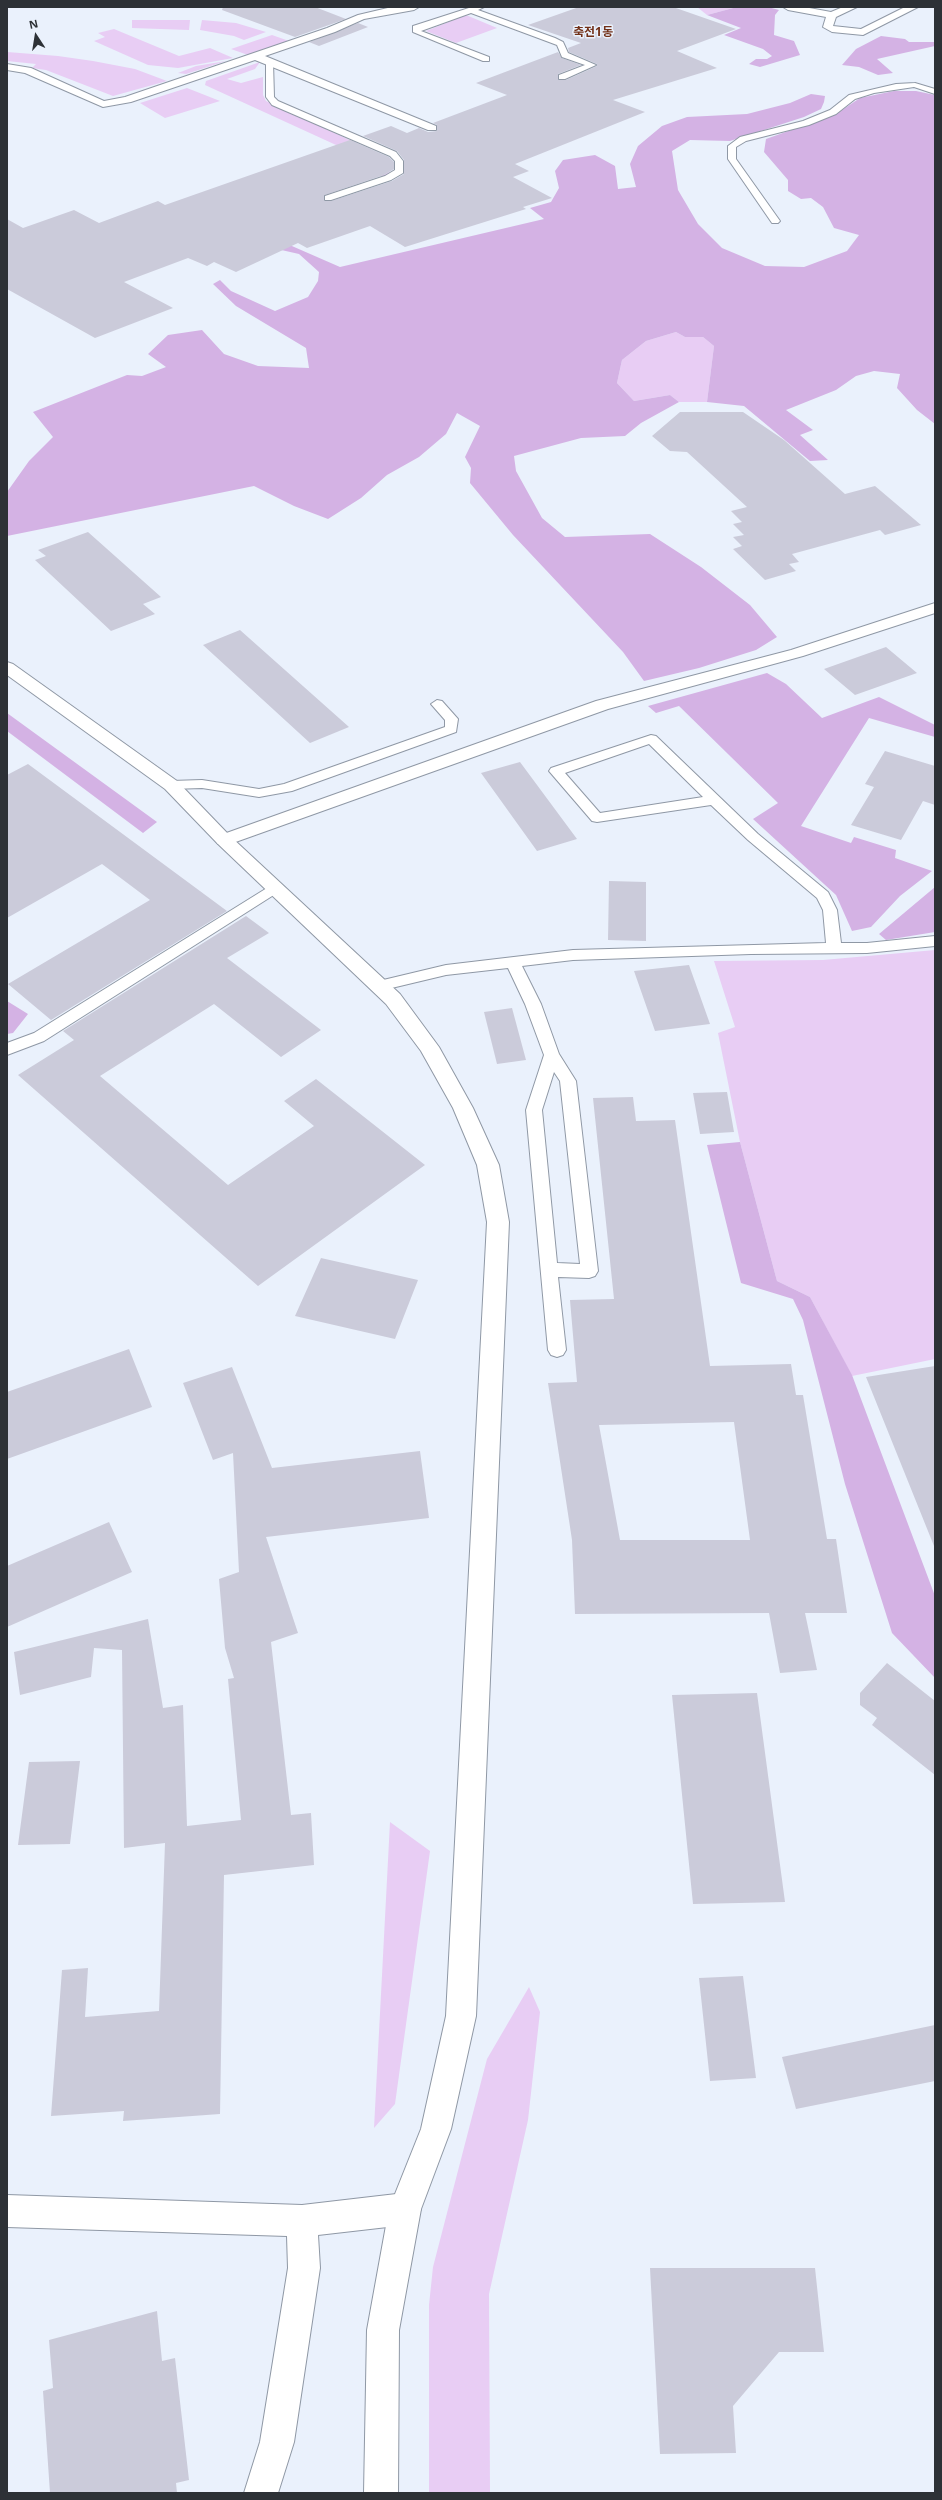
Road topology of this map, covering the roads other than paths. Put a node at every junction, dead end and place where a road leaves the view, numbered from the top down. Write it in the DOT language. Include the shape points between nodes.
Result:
graph roads {
  1 [pos="414,7"];
  2 [pos="480,7"];
  3 [pos="788,7"];
  4 [pos="852,7"];
  5 [pos="913,7"];
  6 [pos="471,10"];
  7 [pos="832,15"];
  8 [pos="255,56"];
  9 [pos="486,59"];
  10 [pos="269,62"];
  11 [pos="7,67"];
  12 [pos="562,77"];
  13 [pos="935,92"];
  14 [pos="432,128"];
  15 [pos="328,198"];
  16 [pos="775,221"];
  17 [pos="935,608"];
  18 [pos="7,667"];
  19 [pos="437,704"];
  20 [pos="171,785"];
  21 [pos="714,800"];
  22 [pos="224,840"];
  23 [pos="275,888"];
  24 [pos="935,940"];
  25 [pos="834,948"];
  26 [pos="513,962"];
  27 [pos="379,986"];
  28 [pos="7,1049"];
  29 [pos="552,1054"];
  30 [pos="549,1270"];
  31 [pos="558,1350"];
  32 [pos="405,2209"];
  33 [pos="7,2211"];
  34 [pos="302,2221"];
  35 [pos="261,2493"];
  36 [pos="381,2493"];
  1 -- 8 [label="street" via="361,17"];
  2 -- 6 [label="lane"];
  3 -- 7 [label="street"];
  4 -- 7 [label="street"];
  5 -- 7 [label="street" via="863,32 828,27"];
  6 -- 9 [label="lane" via="416,28 417,32"];
  6 -- 12 [label="lane" via="552,40 560,44 565,55 592,65"];
  8 -- 10 [label="street"];
  8 -- 11 [label="street" via="127,100 103,104 27,70"];
  10 -- 14 [label="street"];
  10 -- 15 [label="lane" via="270,97 275,103 393,154 399,161 400,171 388,178"];
  13 -- 16 [label="lane" via="915,85 872,91 852,97 833,112 806,123 743,139 732,146 732,159 738,170"];
  17 -- 22 [label="street" via="797,653 602,705"];
  18 -- 20 [label="street"];
  19 -- 20 [label="lane" via="452,719 451,729 288,788 258,793 202,784"];
  20 -- 22 [label="street"];
  21 -- 21 [label="lane" via="651,740 556,771 597,818"];
  21 -- 25 [label="lane" via="752,836 823,895 830,910"];
  22 -- 23 [label="street"];
  23 -- 27 [label="street"];
  23 -- 28 [label="lane" via="39,1037"];
  24 -- 25 [label="lane" via="867,948"];
  25 -- 26 [label="lane" via="573,955"];
  26 -- 27 [label="lane" via="446,970"];
  26 -- 29 [label="lane" via="533,1004"];
  27 -- 32 [label="street" via="429,1047 462,1108 488,1165 498,1222 461,2016 436,2129"];
  29 -- 30 [label="lane" via="534,1110"];
  29 -- 30 [label="lane" via="568,1081 589,1272"];
  30 -- 31 [label="lane"];
  32 -- 34 [label="street"];
  32 -- 36 [label="street" via="384,2330"];
  33 -- 34 [label="street"];
  34 -- 35 [label="street" via="304,2268 277,2442"];
}
